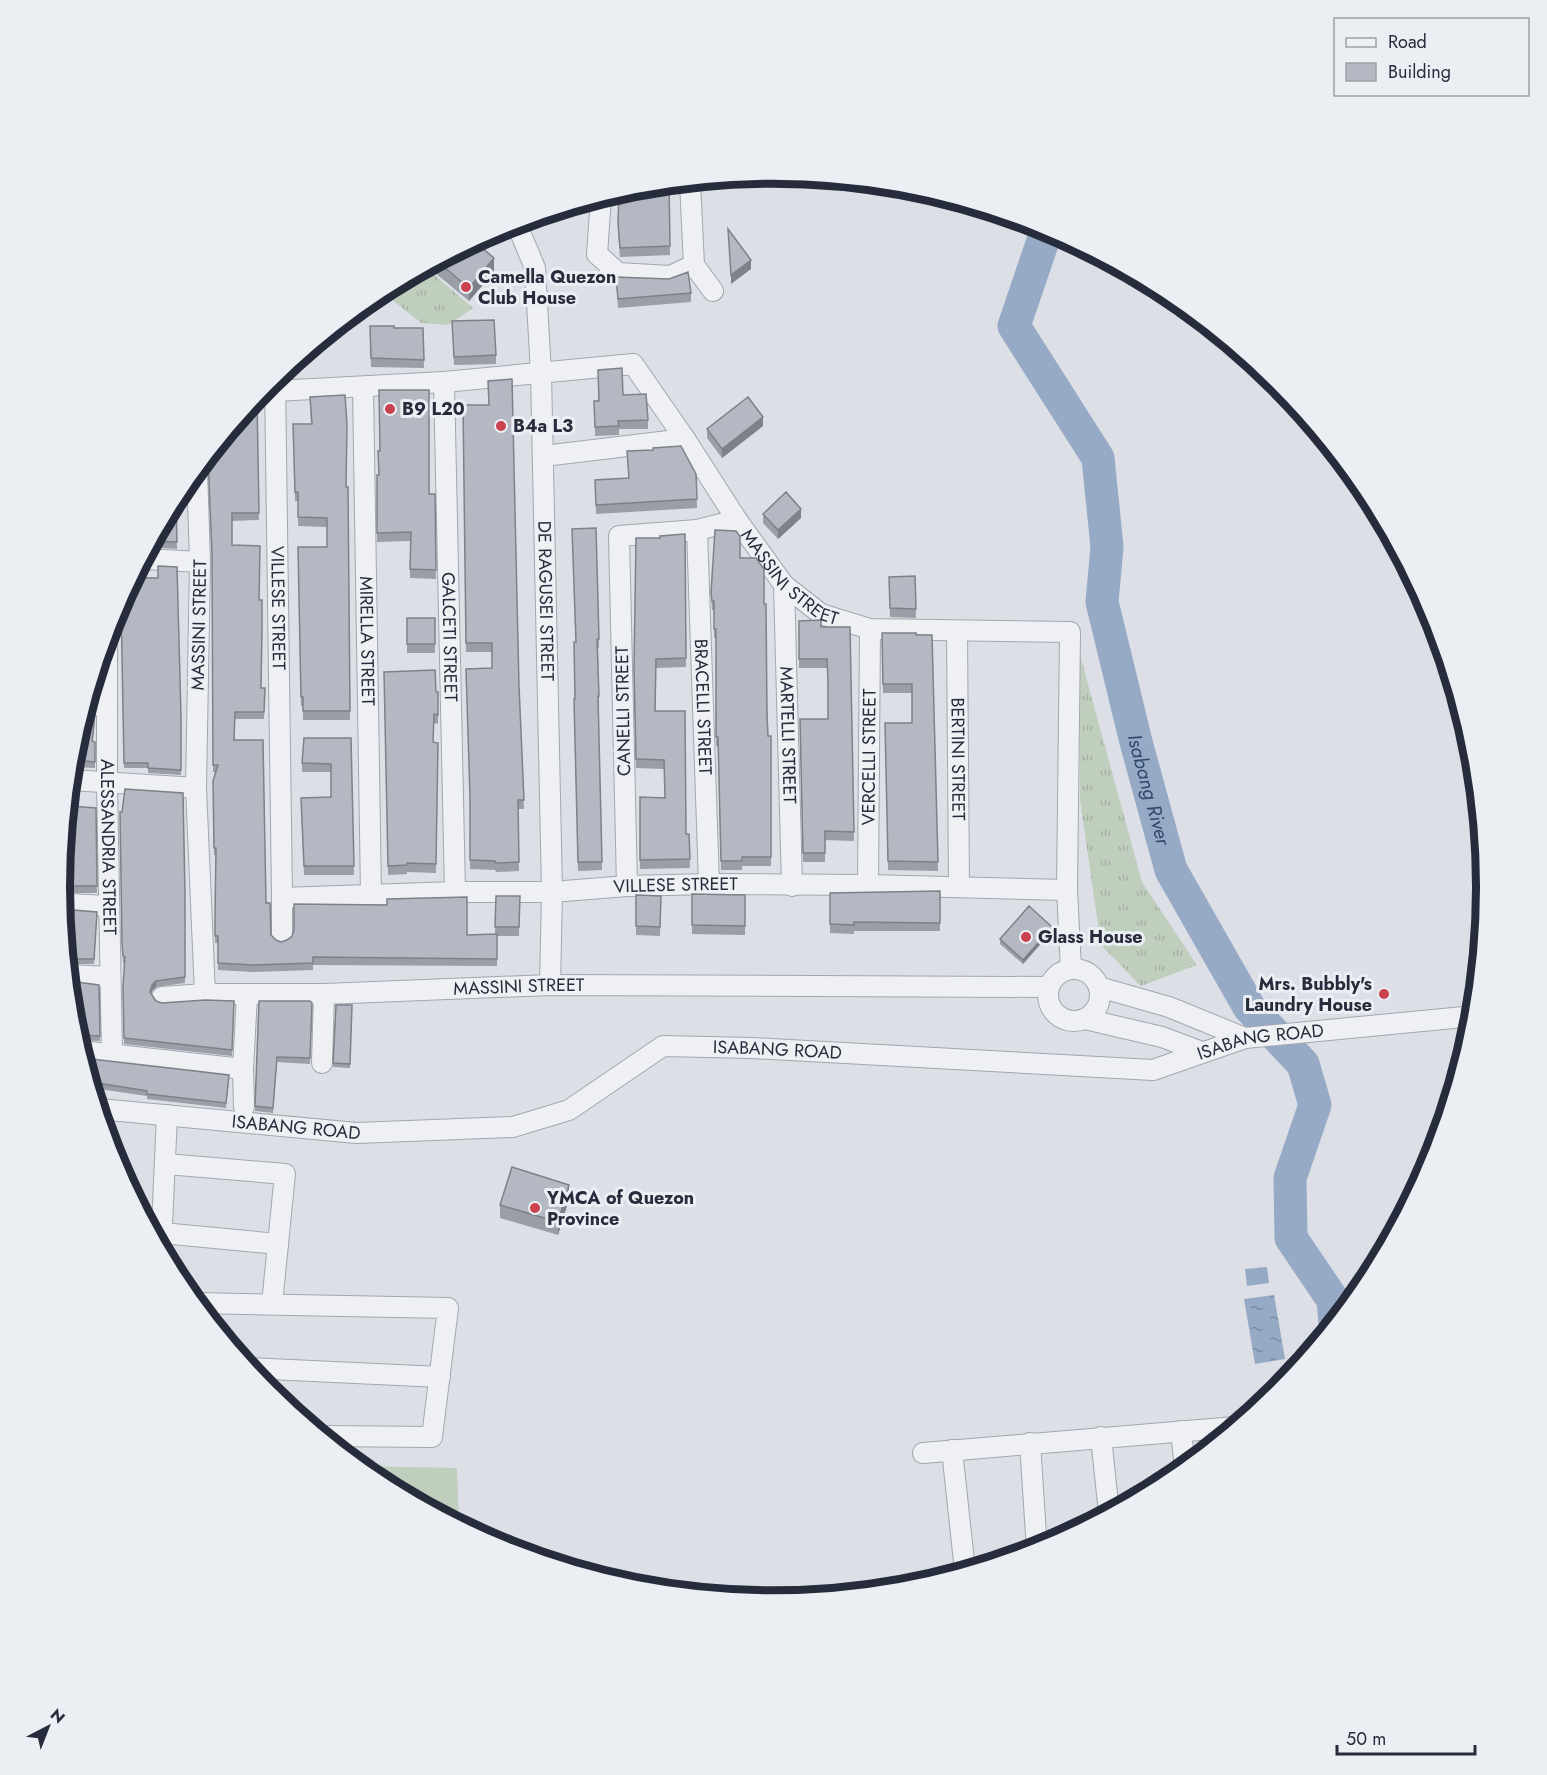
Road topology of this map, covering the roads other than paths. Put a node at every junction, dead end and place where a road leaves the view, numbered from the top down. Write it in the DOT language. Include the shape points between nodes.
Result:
graph roads {
  1 [pos="690,190"];
  2 [pos="600,206"];
  3 [pos="520,232"];
  4 [pos="694,265"];
  5 [pos="713,291"];
  6 [pos="542,373"];
  7 [pos="444,382"];
  8 [pos="282,384"];
  9 [pos="363,387"];
  10 [pos="275,391"];
  11 [pos="686,439"];
  12 [pos="544,456"];
  13 [pos="198,485"];
  14 [pos="737,520"];
  15 [pos="697,530"];
  16 [pos="152,559"];
  17 [pos="200,562"];
  18 [pos="784,585"];
  19 [pos="870,629"];
  20 [pos="957,631"];
  21 [pos="99,689"];
  22 [pos="97,705"];
  23 [pos="79,781"];
  24 [pos="106,784"];
  25 [pos="196,788"];
  26 [pos="709,884"];
  27 [pos="868,885"];
  28 [pos="627,886"];
  29 [pos="792,886"];
  30 [pos="959,887"];
  31 [pos="1067,890"];
  32 [pos="455,891"];
  33 [pos="552,892"];
  34 [pos="370,895"];
  35 [pos="282,898"];
  36 [pos="71,904"];
  37 [pos="109,906"];
  38 [pos="282,937"];
  39 [pos="1071,969"];
  40 [pos="77,975"];
  41 [pos="110,977"];
  42 [pos="550,985"];
  43 [pos="1049,987"];
  44 [pos="1099,987"];
  45 [pos="205,994"];
  46 [pos="324,994"];
  47 [pos="247,995"];
  48 [pos="162,997"];
  49 [pos="1464,1017"];
  50 [pos="1085,1019"];
  51 [pos="1249,1038"];
  52 [pos="90,1052"];
  53 [pos="1202,1052"];
  54 [pos="112,1055"];
  55 [pos="321,1063"];
  56 [pos="243,1069"];
  57 [pos="244,1107"];
  58 [pos="107,1110"];
  59 [pos="167,1116"];
  60 [pos="166,1164"];
  61 [pos="161,1232"];
  62 [pos="166,1240"];
  63 [pos="278,1244"];
  64 [pos="207,1303"];
  65 [pos="272,1304"];
  66 [pos="261,1369"];
  67 [pos="440,1377"];
  68 [pos="1222,1428"];
  69 [pos="1181,1431"];
  70 [pos="335,1436"];
  71 [pos="1101,1437"];
  72 [pos="1030,1443"];
  73 [pos="952,1450"];
  74 [pos="923,1453"];
  75 [pos="1184,1458"];
  76 [pos="1108,1505"];
  77 [pos="1036,1539"];
  78 [pos="964,1564"];
  1 -- 4 [label="street"];
  2 -- 4 [label="street" via="597,254 618,273 670,276"];
  3 -- 6 [label="street, DE RAGUSEI STREET" via="535,268"];
  4 -- 5 [label="street"];
  6 -- 7 [label="street, MASSINI STREET"];
  6 -- 11 [label="street, MASSINI STREET" via="633,364"];
  6 -- 12 [label="street, DE RAGUSEI STREET"];
  7 -- 9 [label="street, MASSINI STREET"];
  7 -- 32 [label="street, GALCETI STREET"];
  8 -- 9 [label="street, MASSINI STREET"];
  9 -- 34 [label="street, MIRELLA STREET"];
  10 -- 35 [label="street, VILLESE STREET"];
  11 -- 12 [label="street"];
  11 -- 14 [label="street, MASSINI STREET"];
  12 -- 33 [label="street, DE RAGUSEI STREET"];
  13 -- 17 [label="street, MASSINI STREET"];
  14 -- 15 [label="street"];
  14 -- 18 [label="street, MASSINI STREET"];
  15 -- 26 [label="street, BRACELLI STREET"];
  15 -- 28 [label="street, CANELLI STREET" via="619,536"];
  16 -- 17 [label="street"];
  17 -- 25 [label="street, MASSINI STREET"];
  18 -- 19 [label="street, MASSINI STREET" via="821,614"];
  18 -- 29 [label="street, MARTELLI STREET"];
  19 -- 20 [label="street, MASSINI STREET"];
  19 -- 27 [label="street, VERCELLI STREET"];
  20 -- 30 [label="street, BERTINI STREET"];
  20 -- 31 [label="street, MASSINI STREET" via="1070,632"];
  21 -- 22 [label="street, ALESSANDRIA STREET"];
  22 -- 24 [label="street, ALESSANDRIA STREET"];
  23 -- 24 [label="street"];
  24 -- 25 [label="street"];
  24 -- 37 [label="street, ALESSANDRIA STREET"];
  25 -- 45 [label="street, MASSINI STREET"];
  26 -- 28 [label="street, VILLESE STREET"];
  26 -- 29 [label="street, VILLESE STREET"];
  27 -- 29 [label="street, VILLESE STREET"];
  27 -- 30 [label="street, VILLESE STREET"];
  28 -- 33 [label="street, VILLESE STREET"];
  30 -- 31 [label="street, VILLESE STREET"];
  31 -- 39 [label="street, MASSINI STREET"];
  32 -- 33 [label="street, VILLESE STREET"];
  32 -- 34 [label="street, VILLESE STREET"];
  33 -- 42 [label="street, DE RAGUSEI STREET"];
  34 -- 35 [label="street, VILLESE STREET"];
  35 -- 38 [label="street, VILLESE STREET"];
  36 -- 37 [label="street"];
  37 -- 41 [label="street, ALESSANDRIA STREET"];
  39 -- 43 [label="street" via="1057,975"];
  39 -- 44 [label="street" via="1085,971"];
  40 -- 41 [label="street"];
  41 -- 54 [label="street, ALESSANDRIA STREET"];
  42 -- 43 [label="street, MASSINI STREET"];
  42 -- 46 [label="street, MASSINI STREET"];
  43 -- 50 [label="street" via="1049,1004 1060,1017 1068,1021"];
  44 -- 50 [label="street" via="1097,1007"];
  44 -- 51 [label="street" via="1169,1007"];
  45 -- 47 [label="street, MASSINI STREET"];
  45 -- 48 [label="street, MASSINI STREET"];
  46 -- 47 [label="street, MASSINI STREET"];
  46 -- 55 [label="street"];
  47 -- 56 [label="street"];
  49 -- 51 [label="street, ISABANG ROAD"];
  50 -- 53 [label="street" via="1162,1037"];
  51 -- 53 [label="street, ISABANG ROAD"];
  52 -- 54 [label="street"];
  53 -- 59 [label="street, ISABANG ROAD" via="1153,1070 663,1046 569,1110 513,1127 357,1133"];
  54 -- 56 [label="street"];
  56 -- 57 [label="street"];
  58 -- 59 [label="street, ISABANG ROAD"];
  59 -- 60 [label="street"];
  60 -- 61 [label="street"];
  60 -- 63 [label="street" via="285,1174"];
  62 -- 63 [label="street"];
  63 -- 65 [label="street"];
  64 -- 65 [label="street"];
  65 -- 67 [label="street" via="448,1308"];
  66 -- 67 [label="street"];
  67 -- 70 [label="street" via="432,1437"];
  68 -- 69 [label="street"];
  69 -- 71 [label="street"];
  69 -- 75 [label="street"];
  71 -- 72 [label="street"];
  71 -- 76 [label="street"];
  72 -- 73 [label="street"];
  72 -- 77 [label="street"];
  73 -- 74 [label="street"];
  73 -- 78 [label="street"];
}
